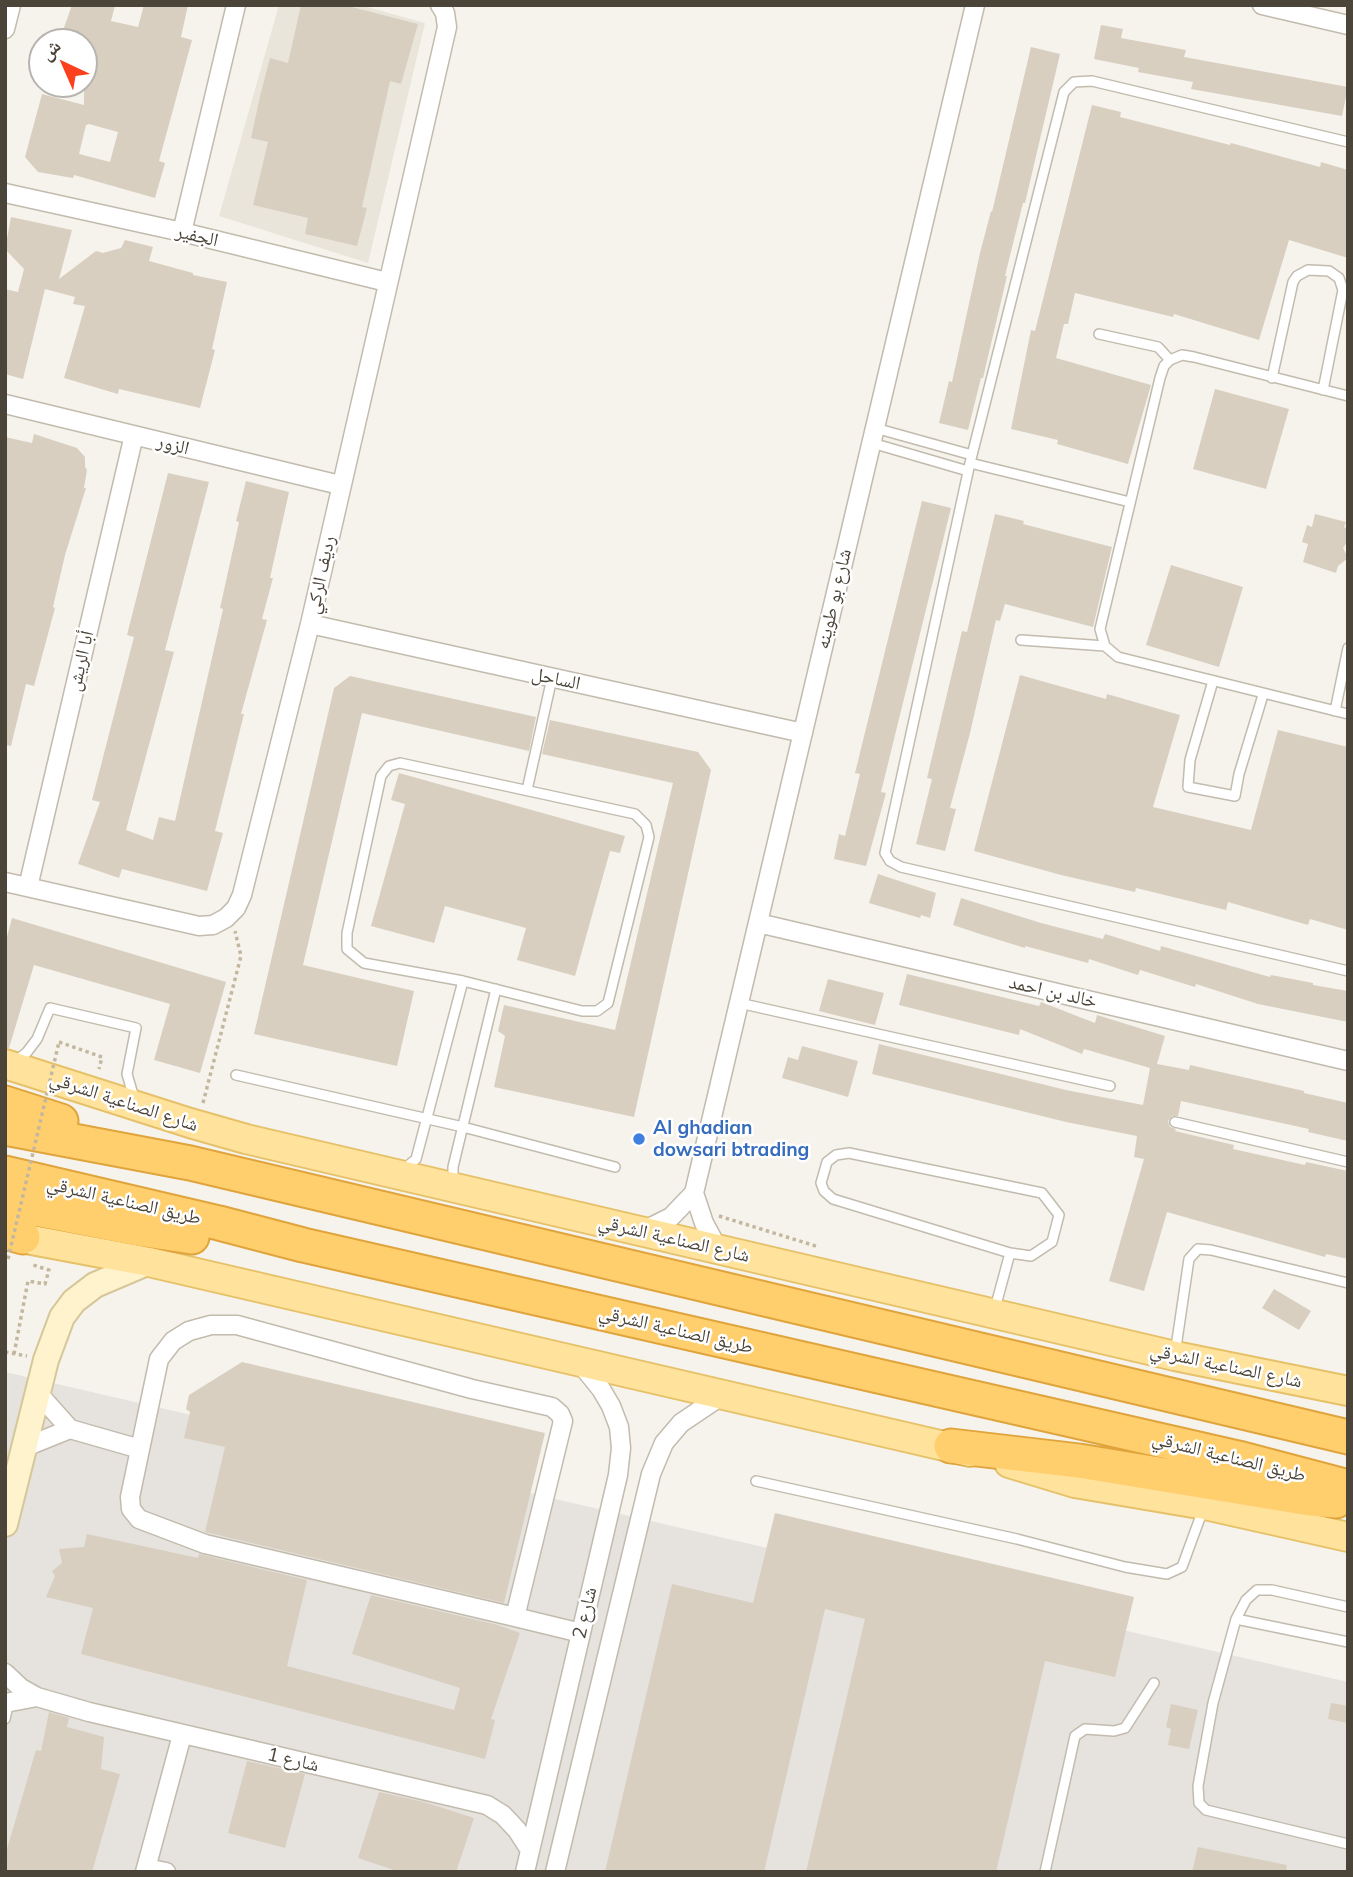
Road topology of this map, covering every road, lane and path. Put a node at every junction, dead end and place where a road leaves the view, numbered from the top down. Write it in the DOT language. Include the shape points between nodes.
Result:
graph roads {
  1 [pos="11,5"];
  2 [pos="236,5"];
  3 [pos="440,5"];
  4 [pos="975,5"];
  5 [pos="1262,5"];
  6 [pos="1326,13"];
  7 [pos="1348,25"];
  8 [pos="5,29"];
  9 [pos="1348,142"];
  10 [pos="5,193"];
  11 [pos="182,232"];
  12 [pos="387,282"];
  13 [pos="1099,334"];
  14 [pos="1170,360"];
  15 [pos="1272,378"];
  16 [pos="1323,390"];
  17 [pos="1348,396"];
  18 [pos="5,404"];
  19 [pos="134,435"];
  20 [pos="873,436"];
  21 [pos="970,463"];
  22 [pos="340,485"];
  23 [pos="1130,502"];
  24 [pos="310,624"];
  25 [pos="1021,639"];
  26 [pos="1105,646"];
  27 [pos="1348,648"];
  28 [pos="552,678"];
  29 [pos="1213,681"];
  30 [pos="1264,695"];
  31 [pos="1335,711"];
  32 [pos="1348,714"];
  33 [pos="803,733"];
  34 [pos="527,790"];
  35 [pos="5,882"];
  36 [pos="28,887"];
  37 [pos="226,918"];
  38 [pos="758,923"];
  39 [pos="1348,971"];
  40 [pos="463,981"];
  41 [pos="496,989"];
  42 [pos="739,1003"];
  43 [pos="52,1061"];
  44 [pos="1348,1061"];
  45 [pos="63,1063"];
  46 [pos="8,1065"];
  47 [pos="98,1071"];
  48 [pos="236,1074"];
  49 [pos="1110,1086"];
  50 [pos="5,1103"];
  51 [pos="138,1106"];
  52 [pos="426,1120"];
  53 [pos="1175,1122"];
  54 [pos="197,1125"];
  55 [pos="5,1128"];
  56 [pos="463,1128"];
  57 [pos="1348,1162"];
  58 [pos="190,1163"];
  59 [pos="615,1167"];
  60 [pos="5,1172"];
  61 [pos="396,1173"];
  62 [pos="460,1189"];
  63 [pos="694,1193"];
  64 [pos="5,1203"];
  65 [pos="641,1232"];
  66 [pos="303,1245"];
  67 [pos="15,1248"];
  68 [pos="718,1249"];
  69 [pos="1010,1253"];
  70 [pos="149,1262"];
  71 [pos="1348,1283"];
  72 [pos="994,1313"];
  73 [pos="14,1354"];
  74 [pos="1175,1356"];
  75 [pos="580,1363"];
  76 [pos="1348,1391"];
  77 [pos="37,1392"];
  78 [pos="724,1394"];
  79 [pos="1242,1412"];
  80 [pos="1348,1424"];
  81 [pos="70,1429"];
  82 [pos="1348,1437"];
  83 [pos="951,1446"];
  84 [pos="23,1448"];
  85 [pos="140,1449"];
  86 [pos="756,1481"];
  87 [pos="1348,1487"];
  88 [pos="1348,1502"];
  89 [pos="1205,1505"];
  90 [pos="5,1524"];
  91 [pos="1348,1537"];
  92 [pos="1348,1607"];
  93 [pos="515,1617"];
  94 [pos="1236,1619"];
  95 [pos="581,1633"];
  96 [pos="1348,1643"];
  97 [pos="5,1673"];
  98 [pos="1154,1684"];
  99 [pos="37,1697"];
  100 [pos="7,1708"];
  101 [pos="181,1735"];
  102 [pos="1348,1844"];
  103 [pos="530,1850"];
  104 [pos="146,1870"];
  105 [pos="166,1872"];
  106 [pos="525,1872"];
  107 [pos="555,1872"];
  108 [pos="1045,1872"];
  1 -- 8 [label="street"];
  2 -- 11 [label="street"];
  3 -- 12 [label="street, رديف الركي" via="447,27"];
  4 -- 20 [label="street, شارع بو طوينه"];
  5 -- 6 [label="street"];
  6 -- 7 [label="street"];
  9 -- 21 [label="lane" via="1092,81 1069,86 1061,99"];
  10 -- 11 [label="street, الجفير"];
  11 -- 12 [label="street, الجفير"];
  12 -- 22 [label="street, رديف الركي"];
  13 -- 14 [label="lane" via="1152,345"];
  14 -- 15 [label="lane" via="1182,355 1195,357"];
  14 -- 23 [label="lane" via="1160,378"];
  15 -- 16 [label="lane"];
  15 -- 16 [label="lane" via="1293,282 1308,270 1329,271 1339,278 1343,290"];
  16 -- 17 [label="lane"];
  18 -- 19 [label="street, الزور"];
  19 -- 22 [label="street, الزور"];
  19 -- 36 [label="street, أبا الريش"];
  20 -- 21 [label="lane"];
  20 -- 21 [label="lane"];
  20 -- 33 [label="street, شارع بو طوينه"];
  21 -- 23 [label="lane"];
  21 -- 39 [label="lane" via="886,842 890,860 901,867"];
  22 -- 24 [label="street, رديف الركي"];
  23 -- 26 [label="lane" via="1101,620"];
  24 -- 28 [label="street, الساحل"];
  24 -- 37 [label="street, رديف الركي" via="242,895"];
  25 -- 26 [label="lane"];
  26 -- 29 [label="lane" via="1118,657"];
  27 -- 31 [label="lane"];
  28 -- 33 [label="street, الساحل"];
  28 -- 34 [label="lane"];
  29 -- 30 [label="lane"];
  29 -- 30 [label="lane" via="1190,760 1188,788 1236,796"];
  30 -- 31 [label="lane"];
  31 -- 32 [label="lane"];
  33 -- 38 [label="street, شارع بو طوينه"];
  34 -- 40 [label="lane" via="400,763 389,766 381,776 347,949 364,963"];
  34 -- 41 [label="lane" via="635,814 646,825 649,837 608,1003 597,1011 582,1011"];
  35 -- 36 [label="street"];
  36 -- 37 [label="street" via="199,926"];
  37 -- 54 [label="path" via="237,934 242,956"];
  38 -- 42 [label="street, شارع بو طوينه"];
  38 -- 44 [label="street, خالد بن احمد"];
  40 -- 41 [label="lane"];
  40 -- 52 [label="lane"];
  41 -- 56 [label="lane"];
  42 -- 49 [label="lane"];
  42 -- 63 [label="street, شارع بو طوينه"];
  43 -- 45 [label="path"];
  46 -- 51 [label="main road, شارع الصناعية الشرقي"];
  46 -- 51 [label="lane" via="37,1039 50,1008 136,1028 127,1074"];
  47 -- 67 [label="path, bridge" via="102,1057 59,1042"];
  48 -- 52 [label="lane"];
  50 -- 58 [label="highway"];
  51 -- 54 [label="main road, شارع الصناعية الشرقي"];
  52 -- 56 [label="lane"];
  52 -- 61 [label="lane" via="416,1159"];
  53 -- 57 [label="lane"];
  54 -- 61 [label="main road, شارع الصناعية الشرقي"];
  55 -- 58 [label="highway"];
  56 -- 59 [label="lane"];
  56 -- 62 [label="lane" via="453,1167"];
  58 -- 79 [label="highway"];
  60 -- 66 [label="highway, طريق الصناعية الشرقي"];
  61 -- 62 [label="main road, شارع الصناعية الشرقي"];
  62 -- 65 [label="main road, شارع الصناعية الشرقي"];
  63 -- 65 [label="street" via="671,1217"];
  63 -- 68 [label="street"];
  64 -- 66 [label="highway" via="217,1240"];
  65 -- 68 [label="main road, شارع الصناعية الشرقي"];
  66 -- 87 [label="highway, طريق الصناعية الشرقي"];
  67 -- 70 [label="main road"];
  67 -- 73 [label="path" via="49,1270 46,1284 28,1281"];
  68 -- 72 [label="main road, شارع الصناعية الشرقي"];
  69 -- 69 [label="lane" via="1031,1256 1052,1242 1059,1214 1042,1193 849,1153 827,1162 821,1183 832,1199"];
  69 -- 72 [label="lane"];
  70 -- 75 [label="main road"];
  70 -- 77 [label="street" via="95,1285 74,1301 53,1337"];
  71 -- 74 [label="lane" via="1198,1249 1189,1259"];
  72 -- 74 [label="main road, شارع الصناعية الشرقي"];
  74 -- 76 [label="main road, شارع الصناعية الشرقي"];
  75 -- 78 [label="main road"];
  75 -- 95 [label="street, شارع 2" via="611,1406 621,1448"];
  77 -- 81 [label="street"];
  77 -- 84 [label="street"];
  78 -- 83 [label="main road"];
  78 -- 107 [label="street, شارع 2" via="681,1423 663,1443 651,1474"];
  79 -- 80 [label="highway"];
  79 -- 82 [label="highway"];
  81 -- 84 [label="street"];
  81 -- 85 [label="street"];
  83 -- 88 [label="highway"];
  83 -- 89 [label="main road" via="1075,1483"];
  84 -- 90 [label="street"];
  85 -- 93 [label="street" via="129,1503 145,1522 205,1544"];
  85 -- 93 [label="street" via="159,1359 173,1341 211,1325 237,1325 552,1407 563,1421"];
  86 -- 89 [label="lane" via="1167,1574 1182,1567"];
  89 -- 91 [label="main road"];
  92 -- 94 [label="lane" via="1257,1590"];
  93 -- 95 [label="street"];
  94 -- 96 [label="lane"];
  94 -- 102 [label="lane" via="1205,1742 1199,1803 1215,1813"];
  95 -- 103 [label="street, شارع 2"];
  97 -- 99 [label="street, شارع 1"];
  98 -- 108 [label="lane" via="1125,1728 1085,1729 1075,1736"];
  99 -- 100 [label="street, شارع 1"];
  99 -- 101 [label="street, شارع 1"];
  101 -- 103 [label="street, شارع 1" via="487,1805 503,1815"];
  101 -- 104 [label="street"];
  103 -- 106 [label="street, شارع 2"];
  104 -- 105 [label="street"];
}
